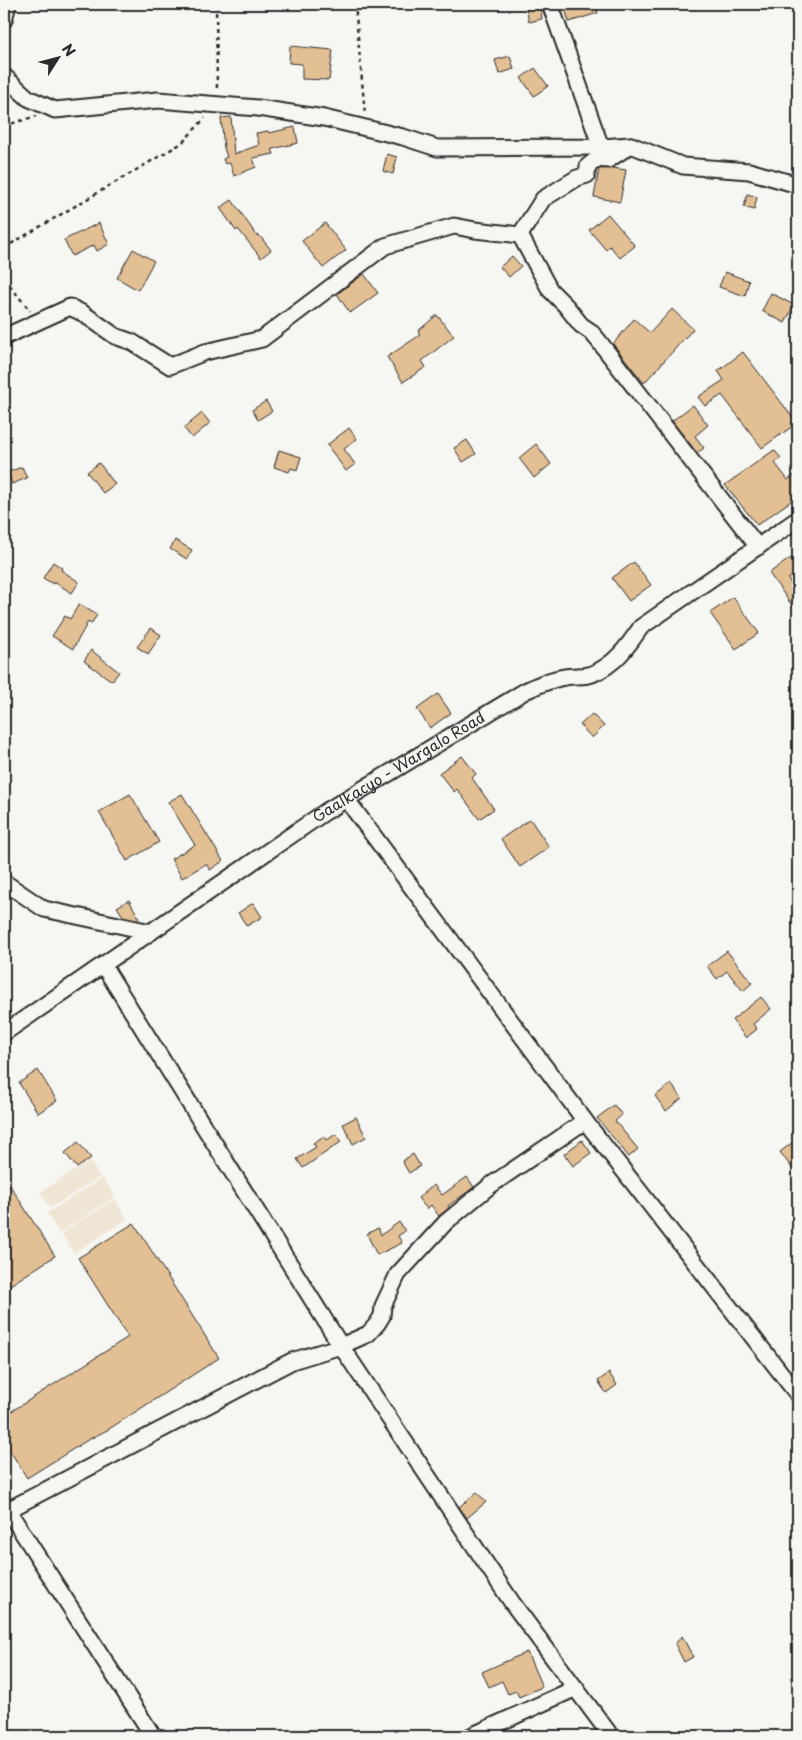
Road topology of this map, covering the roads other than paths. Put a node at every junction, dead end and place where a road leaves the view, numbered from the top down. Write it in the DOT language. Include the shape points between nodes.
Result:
graph roads {
  1 [pos="8,4"];
  2 [pos="550,4"];
  3 [pos="4,20"];
  4 [pos="4,76"];
  5 [pos="631,144"];
  6 [pos="601,147"];
  7 [pos="798,185"];
  8 [pos="520,234"];
  9 [pos="4,337"];
  10 [pos="798,519"];
  11 [pos="758,547"];
  12 [pos="347,800"];
  13 [pos="4,882"];
  14 [pos="151,932"];
  15 [pos="103,965"];
  16 [pos="4,1033"];
  17 [pos="585,1121"];
  18 [pos="341,1346"];
  19 [pos="798,1395"];
  20 [pos="6,1507"];
  21 [pos="576,1688"];
  22 [pos="153,1736"];
  23 [pos="471,1736"];
  24 [pos="611,1736"];
  1 -- 3 [label="street"];
  2 -- 6 [label="street"];
  4 -- 6 [label="street" via="28,98 55,110 158,100 258,108 324,118 437,148"];
  5 -- 6 [label="street"];
  5 -- 7 [label="street" via="683,166 749,171"];
  5 -- 8 [label="street" via="608,160 597,159 588,166 587,175 543,199"];
  8 -- 9 [label="street" via="454,226 385,246 262,339 205,352 170,366 70,307"];
  8 -- 11 [label="street" via="550,290 598,340"];
  10 -- 11 [label="street, Gaalkacyo - Wargalo Road"];
  11 -- 12 [label="street, Gaalkacyo - Wargalo Road" via="641,627 610,664 590,674 545,682 525,691"];
  12 -- 14 [label="street, Gaalkacyo - Wargalo Road"];
  12 -- 17 [label="street"];
  13 -- 14 [label="street" via="44,909"];
  14 -- 15 [label="street, Gaalkacyo - Wargalo Road"];
  15 -- 16 [label="street, Gaalkacyo - Wargalo Road"];
  15 -- 18 [label="street"];
  17 -- 18 [label="street" via="491,1185 446,1222 398,1274 378,1324 368,1334"];
  17 -- 19 [label="street"];
  18 -- 20 [label="street" via="292,1361"];
  18 -- 21 [label="street" via="513,1604"];
  20 -- 22 [label="street"];
  21 -- 23 [label="street"];
  21 -- 24 [label="street"];
}
